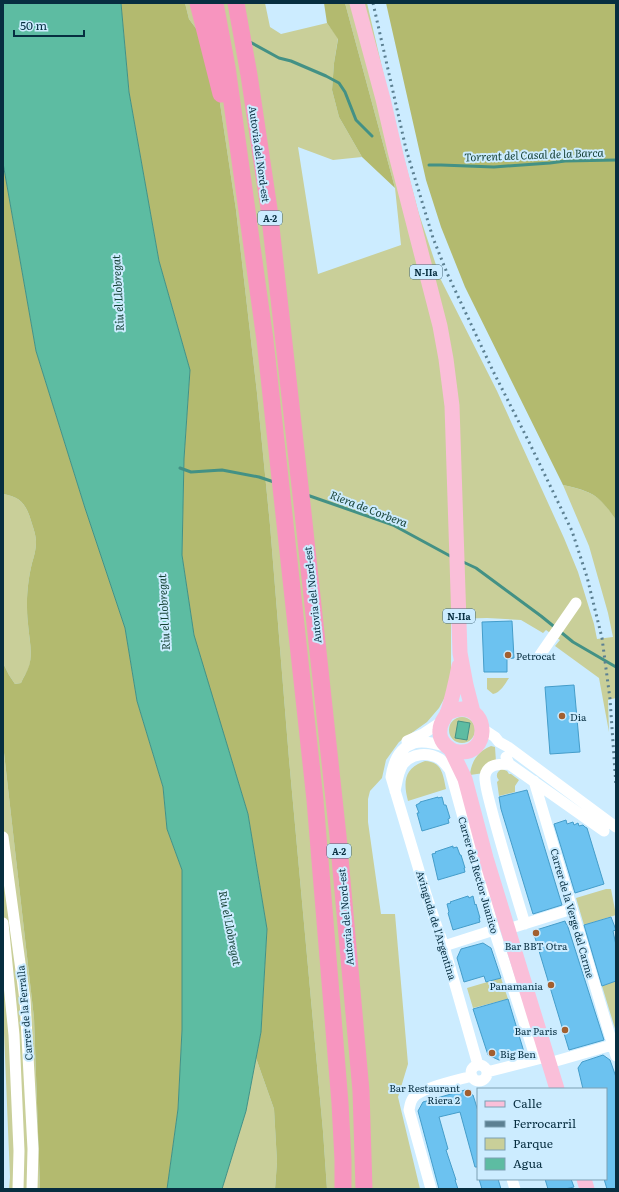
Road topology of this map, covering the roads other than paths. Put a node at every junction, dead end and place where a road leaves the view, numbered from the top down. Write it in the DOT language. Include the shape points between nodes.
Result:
graph roads {
  1 [pos="198,3"];
  2 [pos="215,3"];
  3 [pos="357,3"];
  4 [pos="242,10"];
  5 [pos="241,169"];
  6 [pos="576,603"];
  7 [pos="460,653"];
  8 [pos="540,655"];
  9 [pos="473,712"];
  10 [pos="444,718"];
  11 [pos="483,729"];
  12 [pos="502,743"];
  13 [pos="476,745"];
  14 [pos="449,749"];
  15 [pos="509,764"];
  16 [pos="465,778"];
  17 [pos="534,781"];
  18 [pos="395,786"];
  19 [pos="610,827"];
  20 [pos="3,837"];
  21 [pos="572,909"];
  22 [pos="3,923"];
  23 [pos="525,924"];
  24 [pos="501,930"];
  25 [pos="444,946"];
  26 [pos="614,1050"];
  27 [pos="544,1059"];
  28 [pos="484,1076"];
  29 [pos="557,1088"];
  30 [pos="18,1189"];
  31 [pos="32,1189"];
  32 [pos="343,1189"];
  33 [pos="364,1189"];
  34 [pos="431,1189"];
  1 -- 5 [label="highway"];
  2 -- 5 [label="highway, Autovia del Nord-est / A-2"];
  3 -- 7 [label="main road, N-IIa" via="445,352 452,406"];
  4 -- 33 [label="highway, Autovia del Nord-est / A-2" via="250,49 249,75 286,361 338,836 361,1084"];
  5 -- 32 [label="highway, Autovia del Nord-est / A-2" via="265,340 316,808 340,1103"];
  6 -- 8 [label="street"];
  7 -- 9 [label="main road, N-IIa"];
  7 -- 10 [label="main road, N-IIa" via="455,689"];
  9 -- 10 [label="main road" via="456,710"];
  9 -- 11 [label="main road, N-IIa"];
  10 -- 14 [label="main road, N-IIa" via="440,734"];
  10 -- 18 [label="street, Avinguda de l'Argentina" via="393,753 386,775 389,785"];
  11 -- 12 [label="street"];
  11 -- 13 [label="main road" via="482,737"];
  12 -- 13 [label="street"];
  12 -- 15 [label="street"];
  12 -- 19 [label="street"];
  13 -- 14 [label="main road" via="467,752"];
  13 -- 16 [label="main road"];
  14 -- 16 [label="main road, Carrer del Rector Juanico"];
  14 -- 18 [label="street, Avinguda de l'Argentina" via="424,742 414,743 405,749 394,762 391,777"];
  15 -- 17 [label="street"];
  15 -- 23 [label="street" via="492,765 485,777"];
  16 -- 24 [label="main road, Carrer del Rector Juanico"];
  17 -- 19 [label="street"];
  17 -- 21 [label="street, Carrer de la Verge del Carme"];
  18 -- 24 [label="street, Carrer del Rector Juanico" via="399,772 408,758 422,754 439,758 450,770"];
  18 -- 25 [label="street, Avinguda de l'Argentina"];
  20 -- 31 [label="street, Carrer de la Ferralla" via="24,1000 33,1149"];
  21 -- 23 [label="street"];
  21 -- 26 [label="street, Carrer de la Verge del Carme"];
  22 -- 30 [label="street, Carrer de la Ferralla" via="14,1035"];
  23 -- 24 [label="street"];
  24 -- 25 [label="street"];
  24 -- 27 [label="main road, Carrer del Rector Juanico"];
  25 -- 28 [label="street, Avinguda de l'Argentina"];
  26 -- 27 [label="street"];
  27 -- 28 [label="street"];
  27 -- 29 [label="main road, Carrer del Rector Juanico"];
  28 -- 34 [label="street" via="481,1080 476,1080 472,1076 425,1090 411,1100 409,1110"];
}
